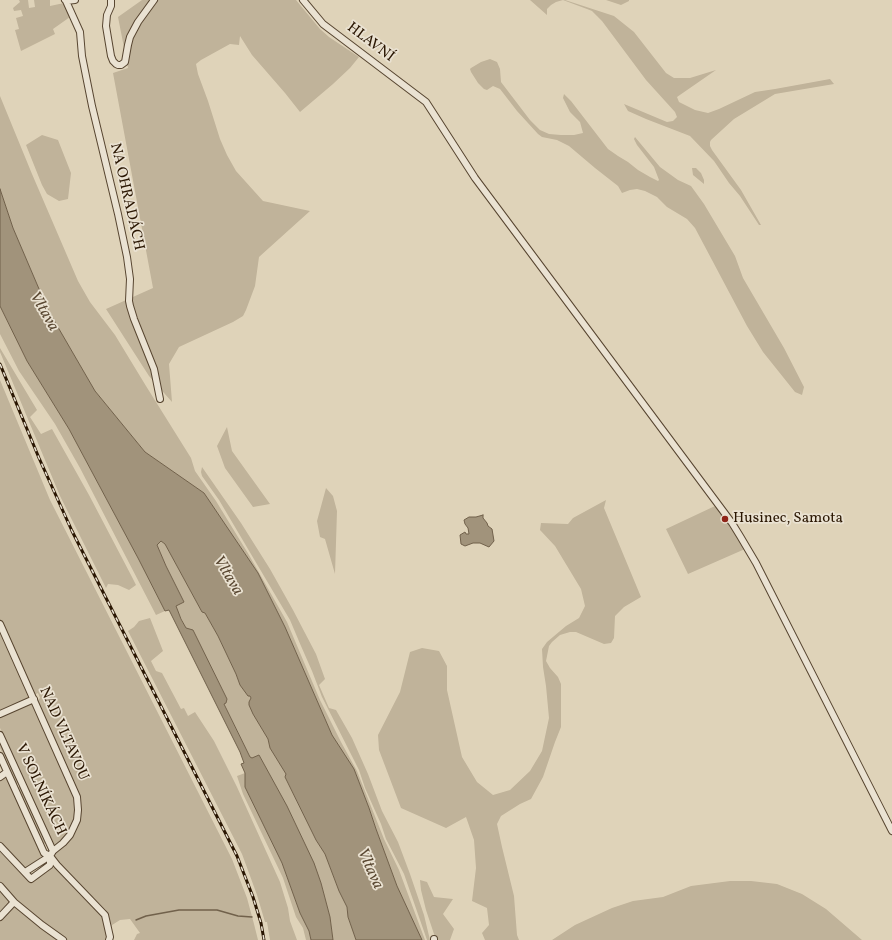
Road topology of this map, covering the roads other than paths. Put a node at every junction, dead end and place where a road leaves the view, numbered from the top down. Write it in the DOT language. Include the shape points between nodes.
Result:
graph roads {
  1 [pos="66,0"];
  2 [pos="75,0"];
  3 [pos="111,0"];
  4 [pos="154,0"];
  5 [pos="303,0"];
  6 [pos="160,399"];
  7 [pos="0,624"];
  8 [pos="34,699"];
  9 [pos="0,714"];
  10 [pos="0,735"];
  11 [pos="0,756"];
  12 [pos="7,772"];
  13 [pos="0,777"];
  14 [pos="892,831"];
  15 [pos="0,846"];
  16 [pos="51,854"];
  17 [pos="0,886"];
  18 [pos="14,902"];
  19 [pos="0,916"];
  20 [pos="63,940"];
  21 [pos="109,940"];
  1 -- 2 [label="street"];
  1 -- 6 [label="street, NA OHRADÁCH" via="80,32 92,106 128,264 130,306 154,369"];
  3 -- 4 [label="street" via="106,26 111,56 116,64 121,65 125,62 130,37"];
  5 -- 14 [label="street, HLAVNÍ" via="323,24 426,102 475,178 724,512 756,563"];
  7 -- 8 [label="street, NAD VLTAVOU"];
  8 -- 9 [label="street"];
  8 -- 16 [label="street, NAD VLTAVOU" via="77,797 75,825 70,835"];
  10 -- 16 [label="street, V SOLNÍKÁCH"];
  11 -- 12 [label="street, V SOLNÍKÁCH"];
  12 -- 13 [label="street"];
  12 -- 16 [label="street, V SOLNÍKÁCH" via="44,853"];
  15 -- 16 [label="street, V SOLNÍKÁCH" via="31,879 50,865"];
  16 -- 21 [label="street" via="57,865 105,915"];
  17 -- 18 [label="street"];
  18 -- 19 [label="street"];
  18 -- 20 [label="street"];
}
